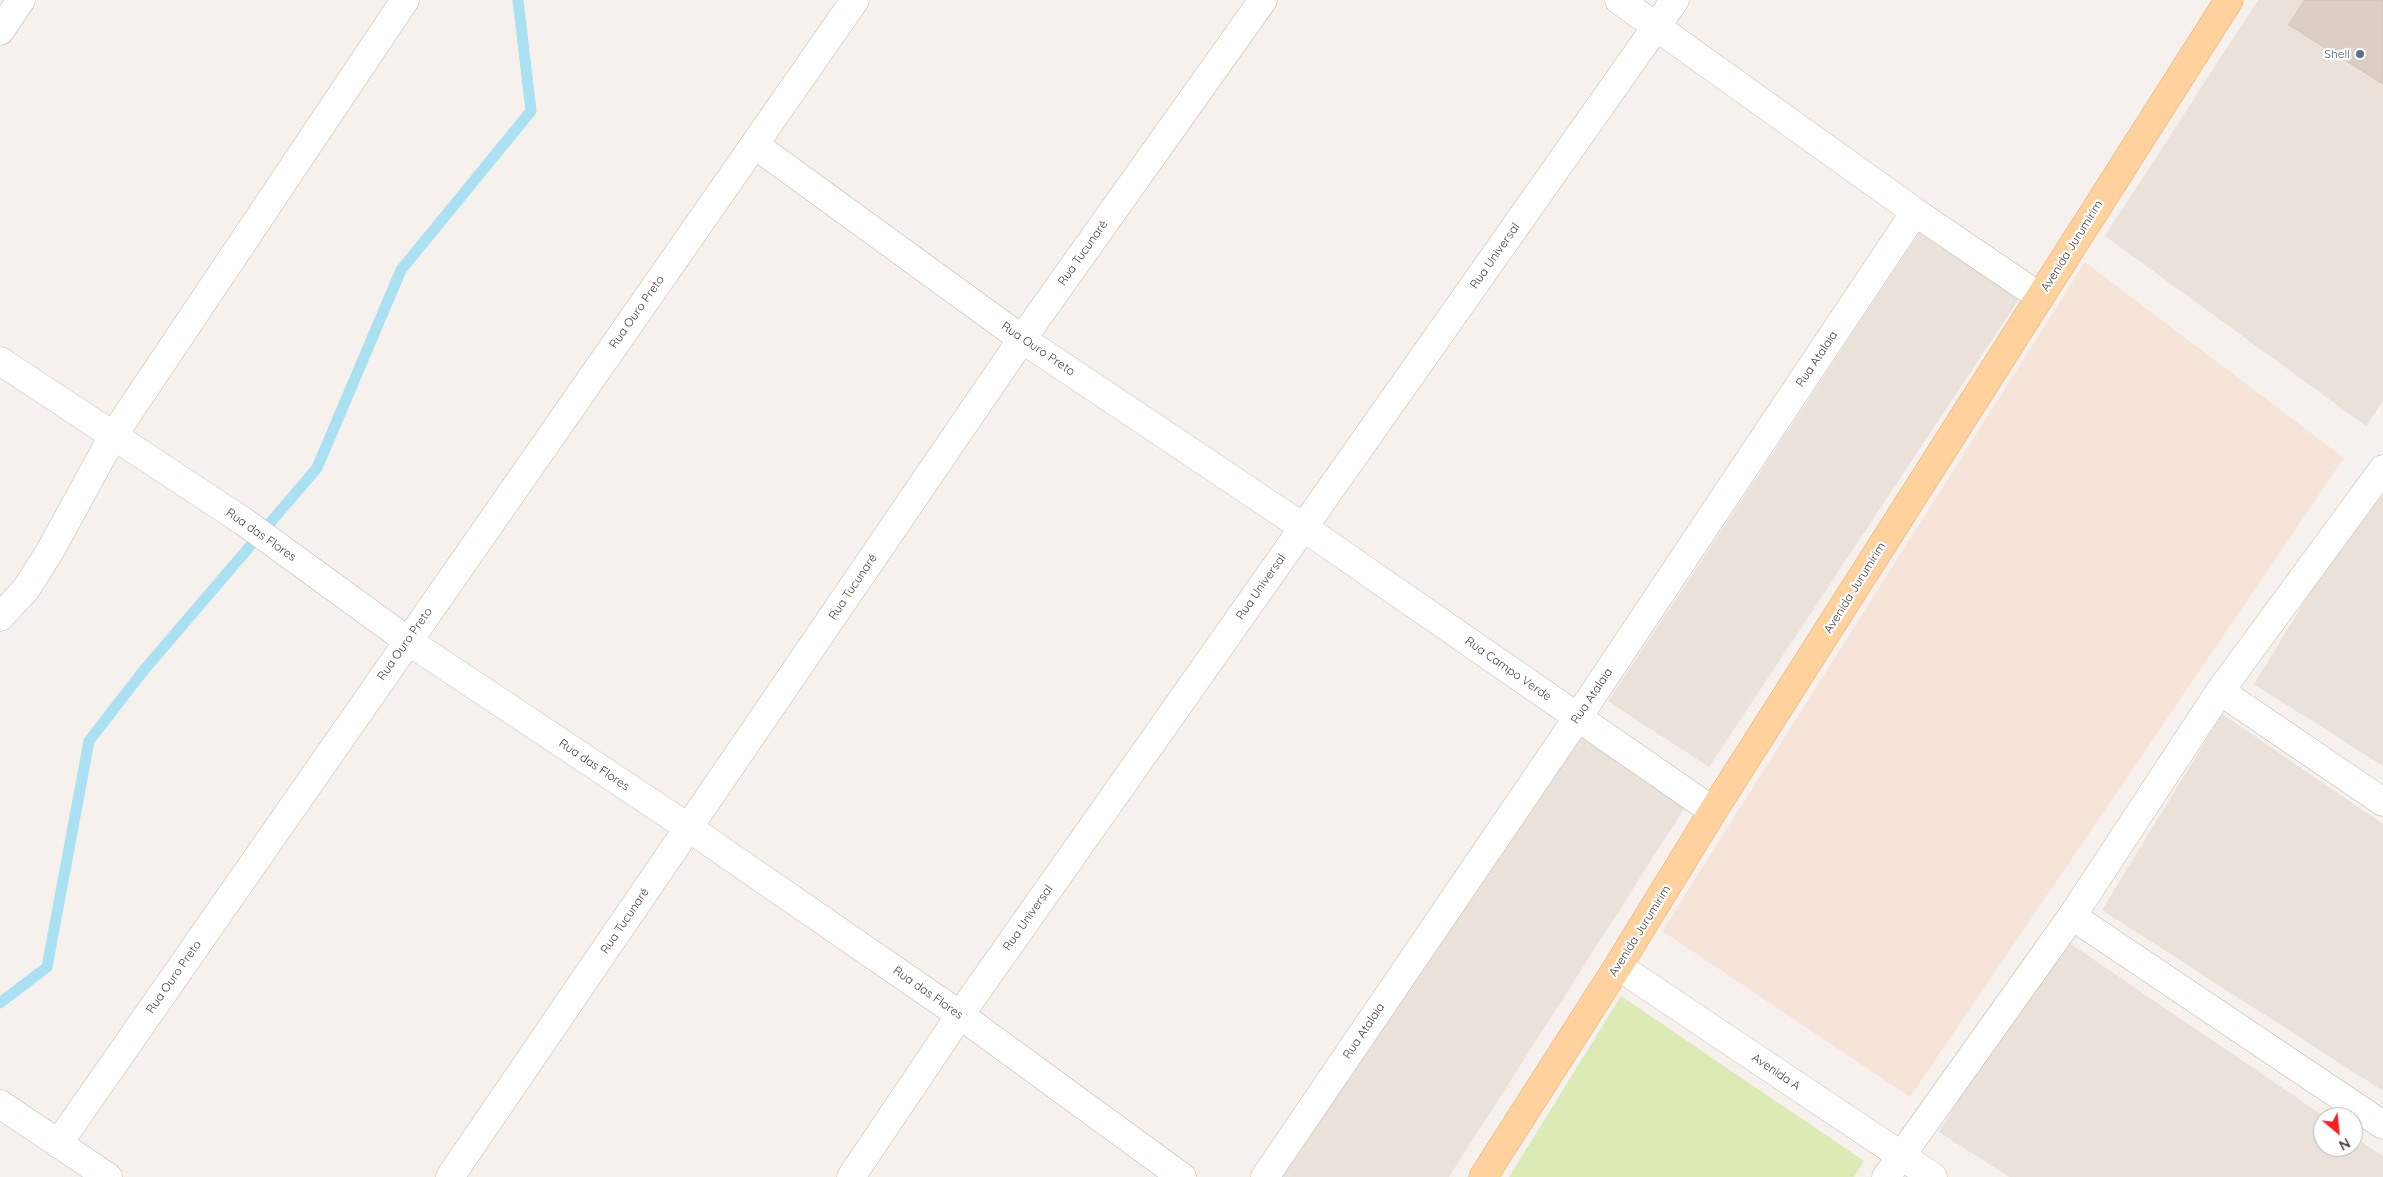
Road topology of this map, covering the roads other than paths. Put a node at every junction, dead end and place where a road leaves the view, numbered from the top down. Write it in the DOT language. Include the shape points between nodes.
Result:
graph roads {
  1 [pos="21,0"];
  2 [pos="405,0"];
  3 [pos="855,0"];
  4 [pos="1263,0"];
  5 [pos="1619,0"];
  6 [pos="1675,0"];
  7 [pos="2229,0"];
  8 [pos="1657,27"];
  9 [pos="0,31"];
  10 [pos="754,145"];
  11 [pos="1915,212"];
  12 [pos="2040,297"];
  13 [pos="1022,339"];
  14 [pos="0,361"];
  15 [pos="113,436"];
  16 [pos="2383,469"];
  17 [pos="1303,527"];
  18 [pos="0,617"];
  19 [pos="408,640"];
  20 [pos="2220,692"];
  21 [pos="1578,717"];
  22 [pos="2383,802"];
  23 [pos="1713,811"];
  24 [pos="689,828"];
  25 [pos="2072,916"];
  26 [pos="1618,966"];
  27 [pos="960,1015"];
  28 [pos="0,1104"];
  29 [pos="2383,1125"];
  30 [pos="58,1144"];
  31 [pos="1893,1166"];
  32 [pos="108,1177"];
  33 [pos="450,1177"];
  34 [pos="851,1177"];
  35 [pos="1182,1177"];
  36 [pos="1264,1177"];
  37 [pos="1483,1177"];
  38 [pos="1933,1177"];
  1 -- 9 [label="street"];
  2 -- 15 [label="street"];
  3 -- 10 [label="street, Rua Ouro Preto"];
  4 -- 13 [label="street, Rua Tucunaré"];
  5 -- 8 [label="street"];
  6 -- 8 [label="street, Rua Universal"];
  7 -- 12 [label="main road, Avenida Jurumirim"];
  8 -- 11 [label="street"];
  8 -- 17 [label="street, Rua Universal"];
  10 -- 13 [label="street, Rua Ouro Preto"];
  10 -- 19 [label="street, Rua Ouro Preto"];
  11 -- 12 [label="street"];
  11 -- 21 [label="street, Rua Atalaia"];
  12 -- 23 [label="main road, Avenida Jurumirim"];
  13 -- 17 [label="street, Rua Ouro Preto"];
  13 -- 24 [label="street, Rua Tucunaré"];
  14 -- 15 [label="street, Rua das Flores"];
  15 -- 18 [label="street" via="26,589"];
  15 -- 19 [label="street, Rua das Flores" via="243,522"];
  16 -- 20 [label="street"];
  17 -- 21 [label="street, Rua Campo Verde"];
  17 -- 27 [label="street, Rua Universal"];
  19 -- 24 [label="street, Rua das Flores"];
  19 -- 30 [label="street, Rua Ouro Preto"];
  20 -- 22 [label="street"];
  20 -- 25 [label="street"];
  21 -- 23 [label="street, Rua Campo Verde"];
  21 -- 36 [label="street, Rua Atalaia"];
  23 -- 26 [label="main road, Avenida Jurumirim"];
  24 -- 27 [label="street, Rua das Flores"];
  24 -- 33 [label="street, Rua Tucunaré"];
  25 -- 29 [label="street"];
  25 -- 31 [label="street"];
  26 -- 31 [label="street, Avenida A"];
  26 -- 37 [label="main road, Avenida Jurumirim"];
  27 -- 34 [label="street, Rua Universal"];
  27 -- 35 [label="street, Rua das Flores"];
  28 -- 30 [label="street"];
  30 -- 32 [label="street"];
  31 -- 38 [label="street, Avenida A"];
}
